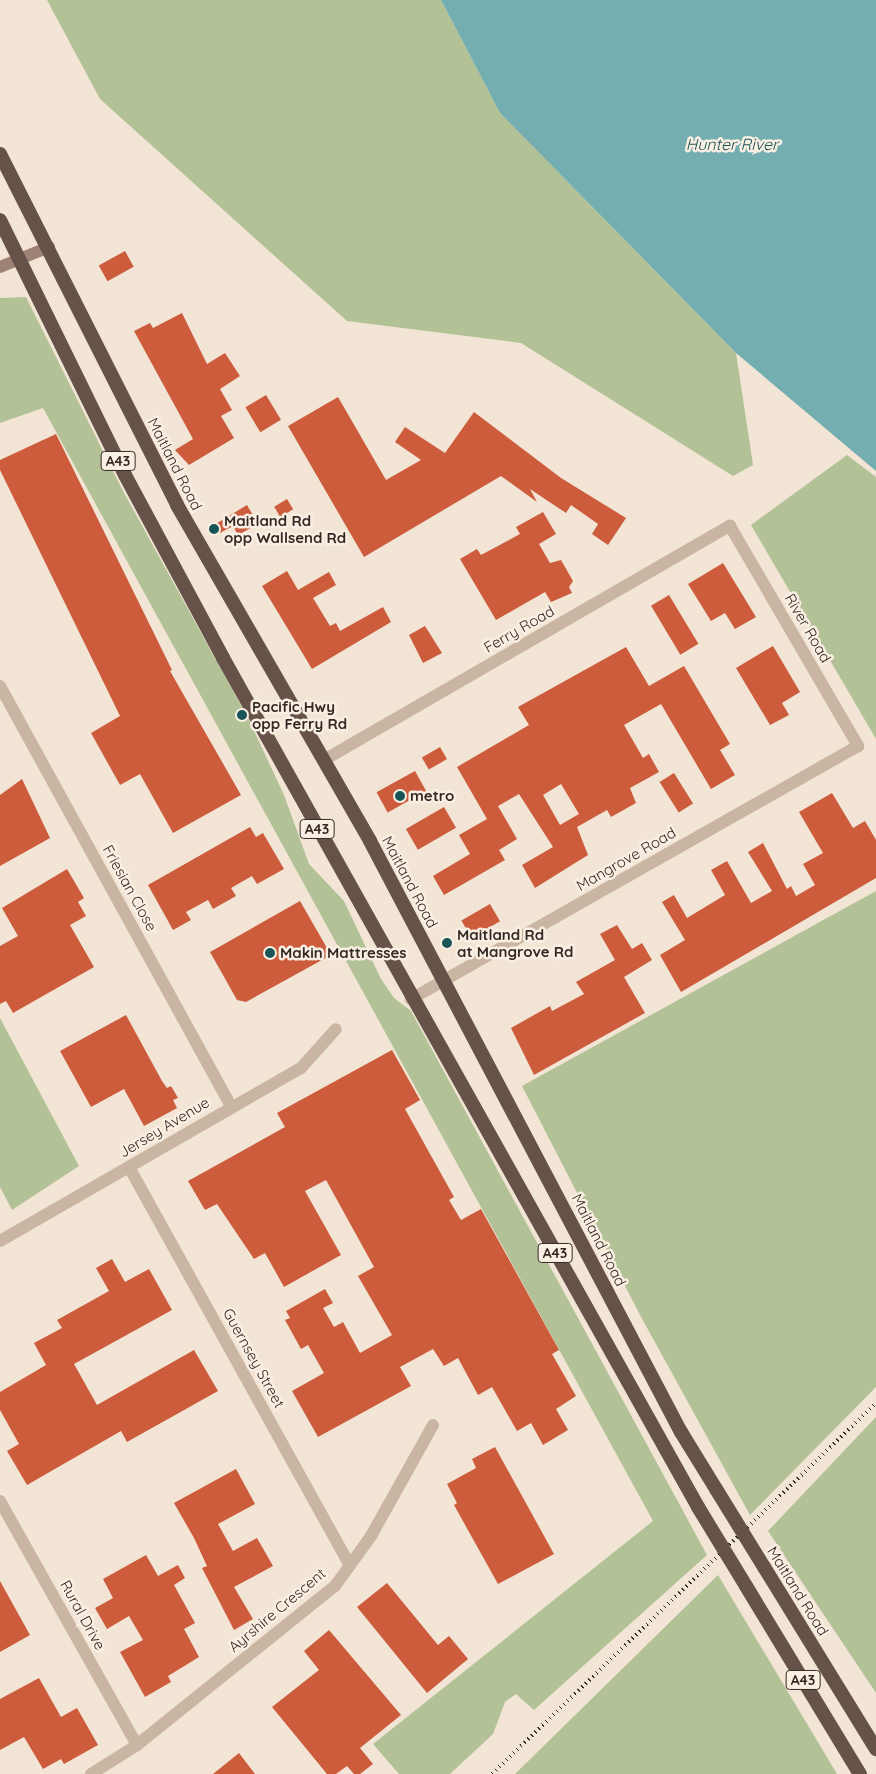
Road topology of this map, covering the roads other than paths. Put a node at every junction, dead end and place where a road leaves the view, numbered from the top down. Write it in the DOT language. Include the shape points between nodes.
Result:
graph roads {
  1 [pos="0,154"];
  2 [pos="0,220"];
  3 [pos="49,247"];
  4 [pos="22,259"];
  5 [pos="0,267"];
  6 [pos="730,526"];
  7 [pos="0,686"];
  8 [pos="858,746"];
  9 [pos="324,760"];
  10 [pos="445,980"];
  11 [pos="410,999"];
  12 [pos="336,1030"];
  13 [pos="231,1106"];
  14 [pos="129,1168"];
  15 [pos="0,1241"];
  16 [pos="434,1425"];
  17 [pos="0,1501"];
  18 [pos="350,1565"];
  19 [pos="137,1745"];
  20 [pos="876,1749"];
  21 [pos="92,1774"];
  22 [pos="860,1774"];
  1 -- 3 [label="highway, Maitland Road / A43"];
  2 -- 4 [label="highway, A43"];
  3 -- 4 [label="main road"];
  3 -- 9 [label="highway, Maitland Road / A43" via="177,505"];
  4 -- 5 [label="main road"];
  4 -- 11 [label="highway, A43" via="125,475"];
  6 -- 8 [label="street, River Road"];
  6 -- 9 [label="street, Ferry Road"];
  7 -- 13 [label="street, Friesian Close"];
  8 -- 10 [label="street, Mangrove Road"];
  9 -- 10 [label="highway, Maitland Road / A43"];
  10 -- 11 [label="street, Mangrove Road"];
  10 -- 20 [label="highway, Maitland Road / A43, bridge" via="680,1432"];
  11 -- 22 [label="highway, A43, bridge" via="698,1507"];
  12 -- 13 [label="street, Jersey Avenue" via="301,1068"];
  13 -- 14 [label="street, Jersey Avenue"];
  14 -- 15 [label="street, Jersey Avenue"];
  14 -- 18 [label="street, Guernsey Street"];
  16 -- 18 [label="street, Ayrshire Crescent" via="372,1536"];
  17 -- 19 [label="street, Rural Drive"];
  18 -- 19 [label="street, Ayrshire Crescent" via="334,1586"];
  19 -- 21 [label="street, Ayrshire Crescent"];
}
